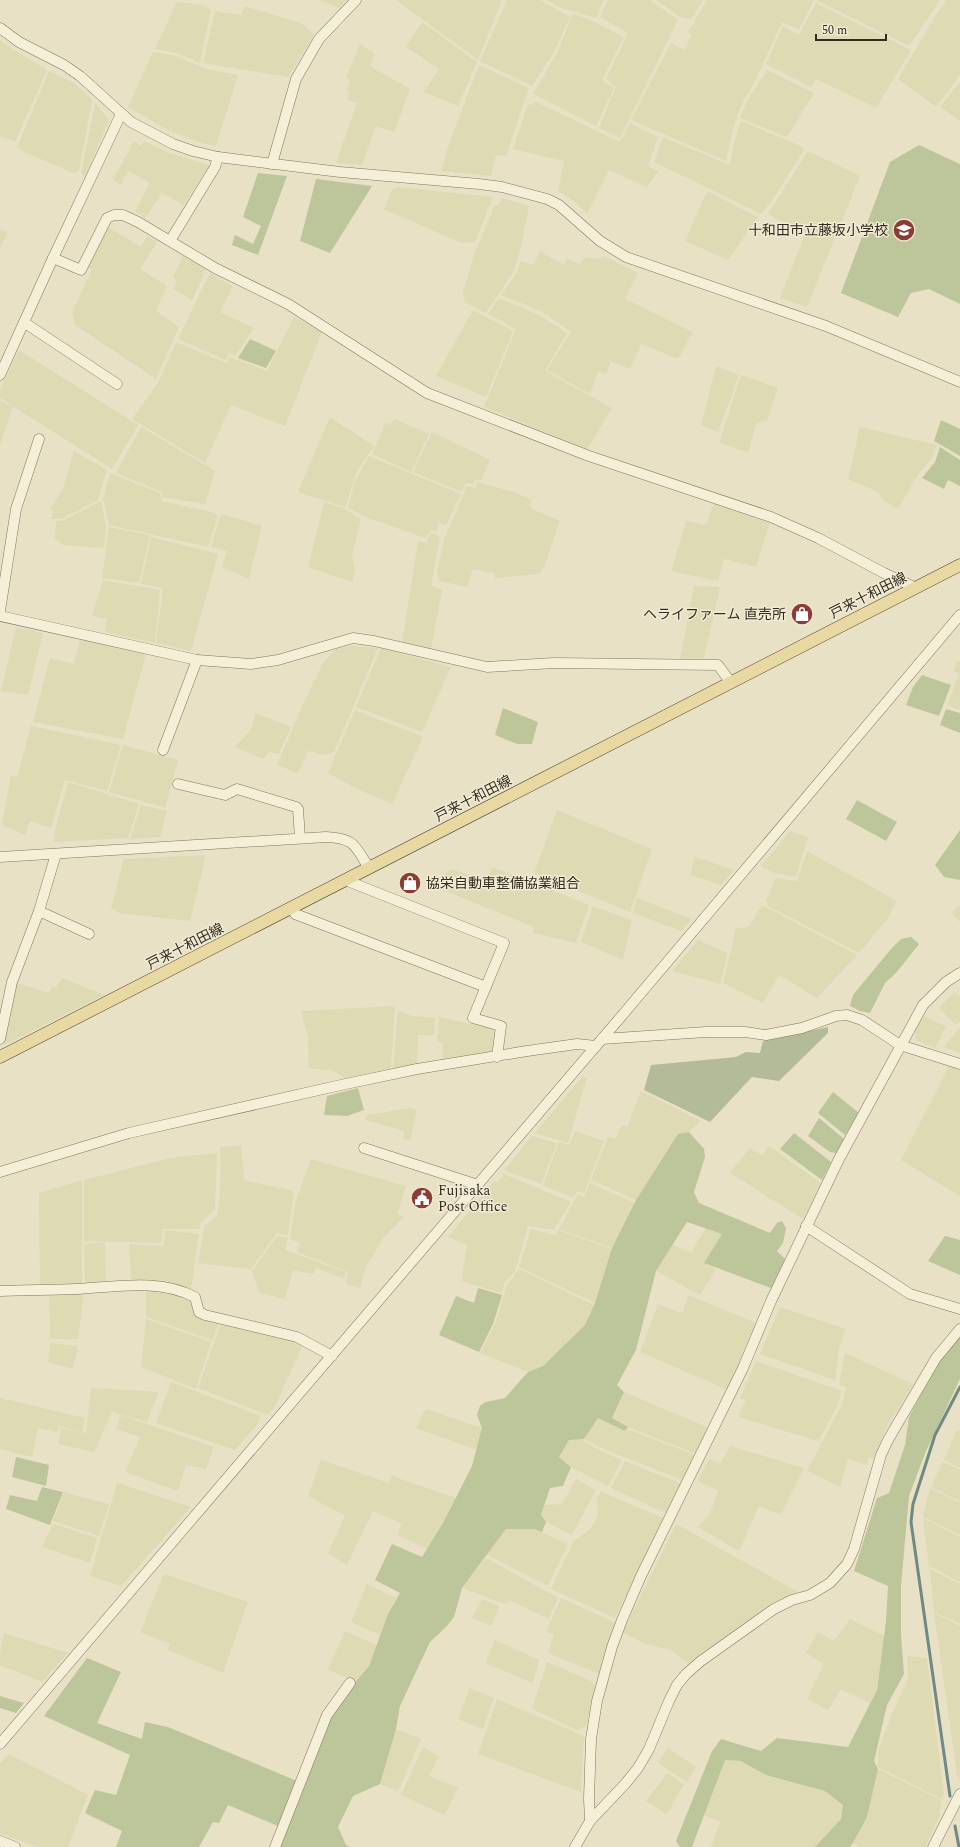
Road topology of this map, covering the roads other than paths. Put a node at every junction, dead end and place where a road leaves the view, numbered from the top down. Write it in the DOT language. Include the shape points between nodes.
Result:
graph roads {
  1 [pos="356,0"];
  2 [pos="0,28"];
  3 [pos="121,114"];
  4 [pos="218,157"];
  5 [pos="272,164"];
  6 [pos="170,241"];
  7 [pos="53,258"];
  8 [pos="25,323"];
  9 [pos="0,375"];
  10 [pos="960,382"];
  11 [pos="117,384"];
  12 [pos="39,439"];
  13 [pos="960,565"];
  14 [pos="916,588"];
  15 [pos="0,612"];
  16 [pos="960,615"];
  17 [pos="0,616"];
  18 [pos="198,660"];
  19 [pos="731,683"];
  20 [pos="163,750"];
  21 [pos="178,784"];
  22 [pos="300,838"];
  23 [pos="56,854"];
  24 [pos="0,858"];
  25 [pos="369,868"];
  26 [pos="345,880"];
  27 [pos="293,908"];
  28 [pos="39,911"];
  29 [pos="88,934"];
  30 [pos="960,973"];
  31 [pos="486,987"];
  32 [pos="3,1010"];
  33 [pos="0,1039"];
  34 [pos="599,1043"];
  35 [pos="900,1045"];
  36 [pos="497,1056"];
  37 [pos="0,1058"];
  38 [pos="960,1064"];
  39 [pos="364,1148"];
  40 [pos="0,1172"];
  41 [pos="478,1185"];
  42 [pos="806,1226"];
  43 [pos="0,1291"];
  44 [pos="960,1309"];
  45 [pos="960,1329"];
  46 [pos="332,1356"];
  47 [pos="350,1683"];
  48 [pos="0,1744"];
  49 [pos="960,1794"];
  50 [pos="590,1821"];
  51 [pos="0,1841"];
  52 [pos="15,1847"];
  53 [pos="276,1847"];
  54 [pos="575,1847"];
  55 [pos="933,1847"];
  1 -- 5 [label="street" via="319,39 302,66"];
  2 -- 3 [label="street" via="19,42 80,76"];
  3 -- 4 [label="street" via="130,122 173,144"];
  3 -- 7 [label="street"];
  4 -- 5 [label="street"];
  4 -- 6 [label="street" via="215,167"];
  5 -- 10 [label="street" via="479,184 547,200 559,205 600,241 626,257 826,326"];
  6 -- 7 [label="street" via="123,215 114,215 107,218 81,270"];
  6 -- 14 [label="street" via="215,268 288,304 427,393 589,456 771,517"];
  7 -- 8 [label="street"];
  8 -- 9 [label="street"];
  8 -- 11 [label="street"];
  12 -- 15 [label="street" via="16,509"];
  13 -- 14 [label="main road, 戸来十和田線"];
  14 -- 19 [label="main road, 戸来十和田線"];
  16 -- 34 [label="street"];
  17 -- 18 [label="street"];
  18 -- 19 [label="street" via="251,664 278,660 353,638 487,667 554,663 718,665"];
  18 -- 20 [label="street"];
  19 -- 25 [label="main road, 戸来十和田線"];
  21 -- 22 [label="street" via="225,796 237,789 296,807"];
  22 -- 23 [label="street"];
  22 -- 25 [label="street" via="348,839"];
  23 -- 24 [label="street"];
  23 -- 28 [label="street"];
  25 -- 26 [label="main road, 戸来十和田線"];
  26 -- 27 [label="main road, 戸来十和田線"];
  26 -- 31 [label="street" via="504,944"];
  27 -- 31 [label="street" via="295,914"];
  27 -- 37 [label="main road, 戸来十和田線"];
  28 -- 29 [label="street"];
  28 -- 32 [label="street"];
  30 -- 35 [label="street" via="946,982 922,1006"];
  31 -- 36 [label="street" via="474,1018 501,1026"];
  32 -- 33 [label="street"];
  34 -- 35 [label="street" via="706,1032 766,1035 847,1015 862,1020"];
  34 -- 36 [label="street"];
  34 -- 41 [label="street"];
  35 -- 38 [label="street"];
  35 -- 42 [label="street" via="838,1159"];
  36 -- 40 [label="street" via="409,1070 129,1133"];
  39 -- 41 [label="street"];
  41 -- 46 [label="street"];
  42 -- 44 [label="street" via="910,1294"];
  42 -- 50 [label="street" via="743,1368 641,1576 612,1647 597,1701 591,1739 588,1799"];
  43 -- 46 [label="street" via="142,1284 182,1290 195,1296 199,1312 205,1315 297,1337"];
  45 -- 50 [label="street" via="936,1358 888,1440 847,1564 820,1590 774,1609 686,1674 677,1685 638,1768"];
  46 -- 48 [label="street"];
  47 -- 53 [label="street" via="327,1715"];
  49 -- 55 [label="street"];
  50 -- 54 [label="street"];
  51 -- 52 [label="street"];
}
